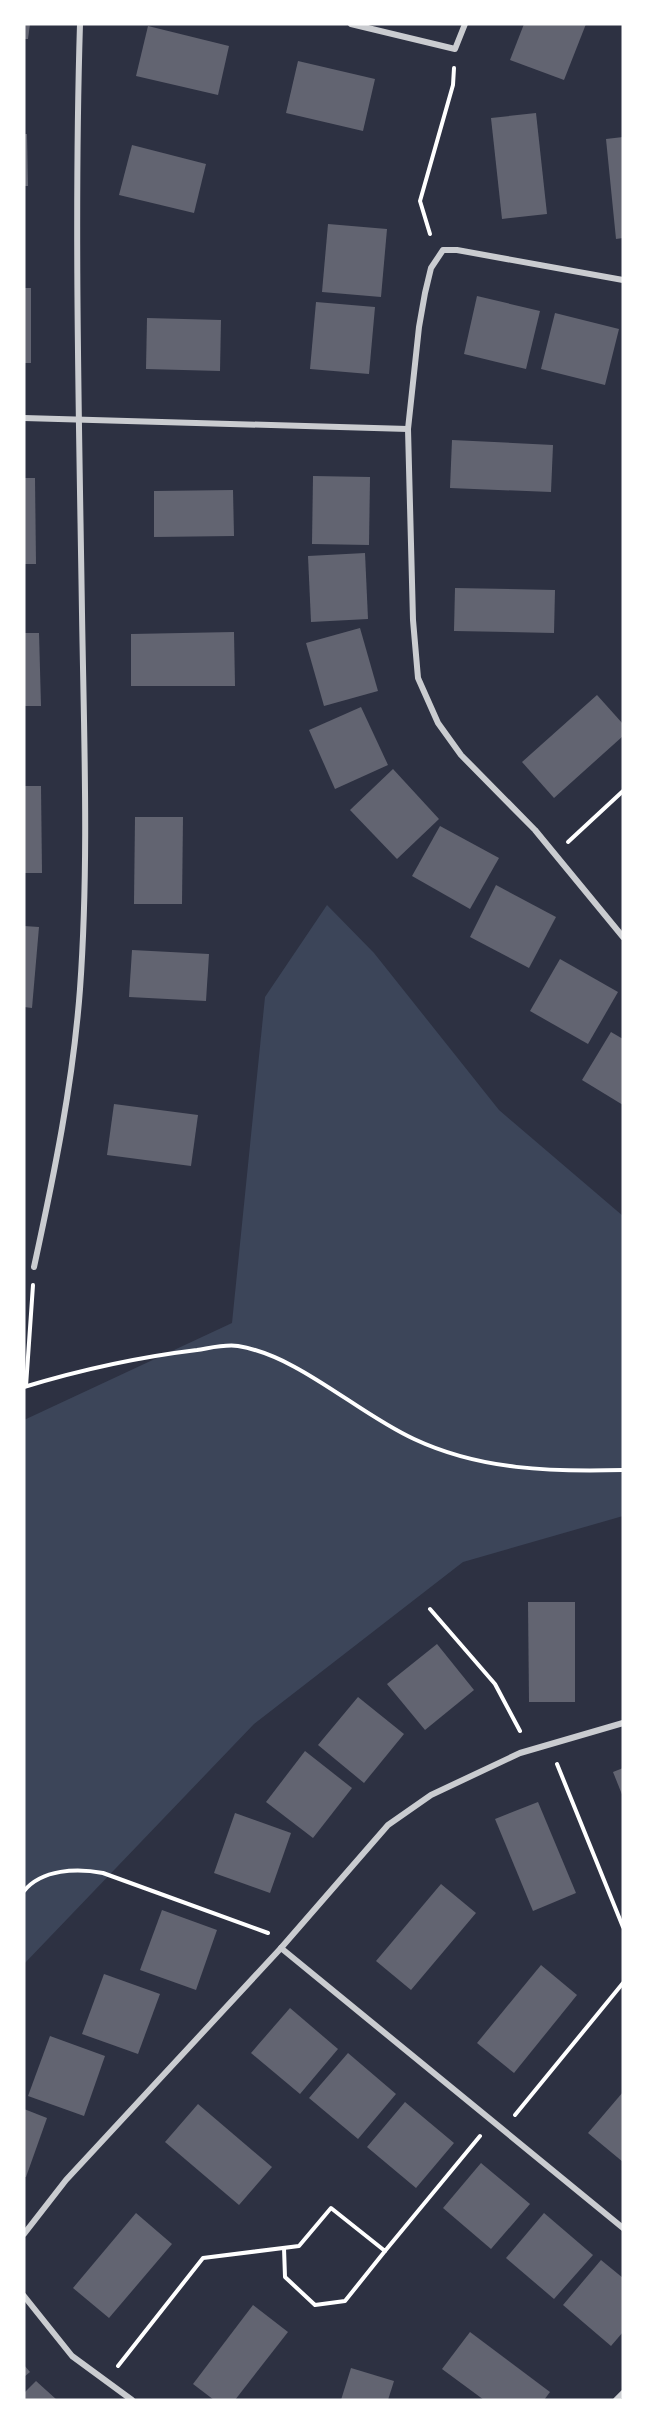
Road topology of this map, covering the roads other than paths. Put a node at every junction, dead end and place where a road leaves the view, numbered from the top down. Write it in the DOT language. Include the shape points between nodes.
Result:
graph roads {
  1 [pos="80,24"];
  2 [pos="351,24"];
  3 [pos="465,24"];
  4 [pos="623,280"];
  5 [pos="24,418"];
  6 [pos="79,418"];
  7 [pos="408,429"];
  8 [pos="623,937"];
  9 [pos="34,1267"];
  10 [pos="623,1723"];
  11 [pos="280,1948"];
  12 [pos="623,2228"];
  13 [pos="24,2234"];
  14 [pos="24,2296"];
  15 [pos="623,2393"];
  16 [pos="132,2400"];
  17 [pos="616,2400"];
  1 -- 6 [label="street"];
  2 -- 3 [label="street" via="455,49"];
  4 -- 7 [label="street" via="443,250 431,268 423,305"];
  5 -- 6 [label="street"];
  6 -- 7 [label="street"];
  6 -- 9 [label="street" via="87,878 80,993 59,1147"];
  7 -- 8 [label="street" via="418,678 438,723 461,755 535,830"];
  10 -- 11 [label="street" via="530,1751 432,1795 388,1825"];
  11 -- 12 [label="street"];
  11 -- 13 [label="street" via="66,2180"];
  14 -- 16 [label="street" via="72,2356"];
  15 -- 17 [label="street"];
}
